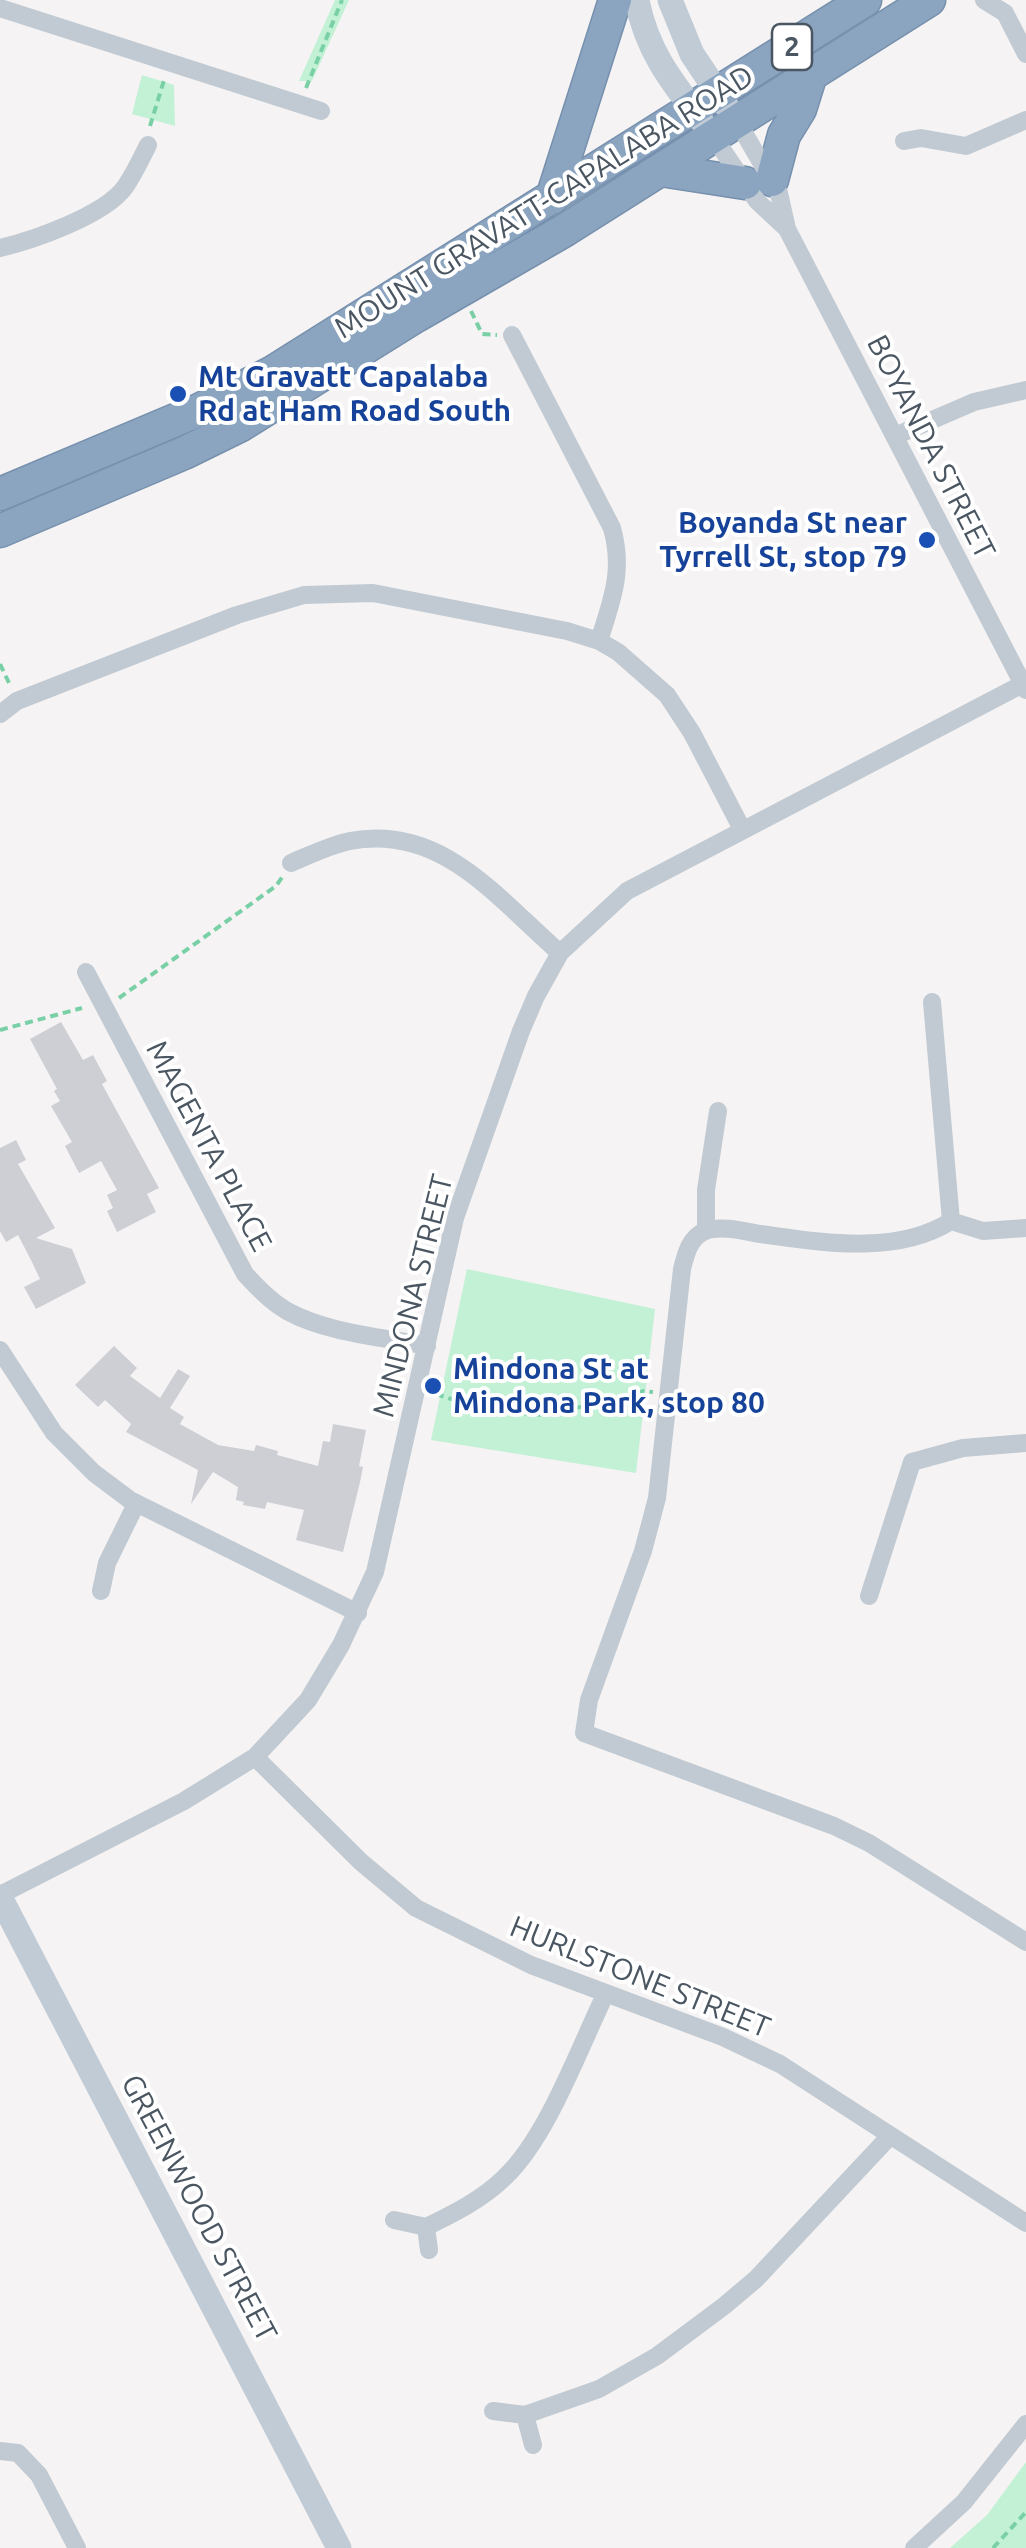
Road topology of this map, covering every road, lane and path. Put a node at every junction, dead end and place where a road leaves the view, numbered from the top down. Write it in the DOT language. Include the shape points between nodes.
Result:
graph roads {
  1 [pos="342,0"];
  2 [pos="615,0"];
  3 [pos="637,0"];
  4 [pos="670,0"];
  5 [pos="865,0"];
  6 [pos="929,0"];
  7 [pos="984,0"];
  8 [pos="1005,6"];
  9 [pos="0,8"];
  10 [pos="1026,54"];
  11 [pos="170,61"];
  12 [pos="810,77"];
  13 [pos="312,107"];
  14 [pos="715,116"];
  15 [pos="1026,120"];
  16 [pos="904,141"];
  17 [pos="148,145"];
  18 [pos="661,170"];
  19 [pos="758,182"];
  20 [pos="552,198"];
  21 [pos="788,230"];
  22 [pos="0,248"];
  23 [pos="460,290"];
  24 [pos="512,336"];
  25 [pos="1026,390"];
  26 [pos="895,436"];
  27 [pos="0,494"];
  28 [pos="0,531"];
  29 [pos="599,642"];
  30 [pos="1024,687"];
  31 [pos="0,714"];
  32 [pos="742,829"];
  33 [pos="291,862"];
  34 [pos="560,953"];
  35 [pos="86,972"];
  36 [pos="932,1002"];
  37 [pos="105,1008"];
  38 [pos="0,1030"];
  39 [pos="718,1111"];
  40 [pos="951,1221"];
  41 [pos="1026,1228"];
  42 [pos="706,1230"];
  43 [pos="427,1346"];
  44 [pos="0,1350"];
  45 [pos="668,1392"];
  46 [pos="436,1394"];
  47 [pos="1026,1443"];
  48 [pos="136,1504"];
  49 [pos="101,1591"];
  50 [pos="870,1596"];
  51 [pos="358,1612"];
  52 [pos="255,1757"];
  53 [pos="0,1896"];
  54 [pos="1026,1942"];
  55 [pos="606,1993"];
  56 [pos="890,2136"];
  57 [pos="394,2220"];
  58 [pos="1026,2223"];
  59 [pos="426,2227"];
  60 [pos="429,2250"];
  61 [pos="493,2411"];
  62 [pos="525,2415"];
  63 [pos="1026,2424"];
  64 [pos="534,2445"];
  65 [pos="0,2451"];
  66 [pos="1026,2512"];
  67 [pos="77,2548"];
  68 [pos="340,2548"];
  69 [pos="914,2548"];
  70 [pos="993,2548"];
  1 -- 13 [label="path" via="306,79"];
  2 -- 20 [label="highway"];
  3 -- 14 [label="street" via="654,55"];
  4 -- 14 [label="street"];
  5 -- 14 [label="highway, MOUNT GRAVATT-CAPALABA ROAD / 2"];
  6 -- 12 [label="highway, MOUNT GRAVATT-CAPALABA ROAD / 2"];
  7 -- 8 [label="street"];
  8 -- 10 [label="street"];
  9 -- 11 [label="street"];
  11 -- 13 [label="street"];
  11 -- 17 [label="path"];
  12 -- 14 [label="highway, MOUNT GRAVATT-CAPALABA ROAD / 2"];
  12 -- 19 [label="highway" via="800,109"];
  14 -- 18 [label="highway, MOUNT GRAVATT-CAPALABA ROAD / 2"];
  14 -- 19 [label="street, BOYANDA STREET"];
  14 -- 19 [label="street, BOYANDA STREET"];
  14 -- 20 [label="highway, MOUNT GRAVATT-CAPALABA ROAD / 2"];
  15 -- 16 [label="street" via="966,146"];
  17 -- 22 [label="street" via="124,189 104,206"];
  18 -- 19 [label="highway"];
  18 -- 23 [label="highway, MOUNT GRAVATT-CAPALABA ROAD / 2"];
  19 -- 21 [label="street, BOYANDA STREET" via="779,193"];
  19 -- 21 [label="street, BOYANDA STREET" via="756,201"];
  20 -- 27 [label="highway, MOUNT GRAVATT-CAPALABA ROAD / 2" via="253,383"];
  21 -- 26 [label="street, BOYANDA STREET"];
  23 -- 24 [label="path" via="482,334"];
  23 -- 28 [label="highway, MOUNT GRAVATT-CAPALABA ROAD / 2" via="209,442"];
  24 -- 29 [label="street" via="612,528 619,554 616,588"];
  25 -- 26 [label="street" via="974,402"];
  26 -- 30 [label="street, BOYANDA STREET"];
  29 -- 31 [label="street" via="373,593 304,595 17,701"];
  29 -- 32 [label="street" via="667,696"];
  30 -- 32 [label="street, MINDONA STREET"];
  32 -- 34 [label="street, MINDONA STREET" via="627,891"];
  33 -- 34 [label="street" via="361,840 432,848 455,860"];
  33 -- 37 [label="path" via="276,886"];
  34 -- 43 [label="street, MINDONA STREET" via="521,1032 454,1218"];
  35 -- 37 [label="street, MAGENTA PLACE"];
  36 -- 40 [label="street"];
  37 -- 38 [label="path" via="79,1008"];
  37 -- 43 [label="street, MAGENTA PLACE" via="245,1274 289,1312"];
  39 -- 42 [label="street"];
  40 -- 41 [label="street" via="983,1231"];
  40 -- 42 [label="street" via="918,1237 860,1243"];
  42 -- 45 [label="street" via="688,1246 682,1269"];
  43 -- 51 [label="street, MINDONA STREET" via="376,1572"];
  44 -- 48 [label="street" via="54,1433"];
  45 -- 46 [label="path" via="642,1391 613,1406 546,1415 488,1411"];
  45 -- 54 [label="street" via="657,1498 589,1700 584,1733 869,1842"];
  47 -- 50 [label="street" via="963,1448 912,1462"];
  48 -- 49 [label="street" via="107,1562"];
  48 -- 51 [label="street"];
  51 -- 52 [label="street, MINDONA STREET" via="308,1700"];
  52 -- 53 [label="street, MINDONA STREET" via="184,1802"];
  52 -- 55 [label="street, HURLSTONE STREET" via="416,1908 531,1965"];
  53 -- 68 [label="street, GREENWOOD STREET"];
  55 -- 56 [label="street, HURLSTONE STREET" via="780,2064"];
  55 -- 59 [label="street" via="539,2132 505,2177"];
  56 -- 58 [label="street, HURLSTONE STREET"];
  56 -- 62 [label="street" via="724,2306 599,2390"];
  57 -- 59 [label="street"];
  59 -- 60 [label="street"];
  61 -- 62 [label="street"];
  62 -- 64 [label="street"];
  63 -- 69 [label="street" via="964,2502"];
  65 -- 67 [label="street" via="18,2453 40,2475"];
  66 -- 70 [label="path"];
}
